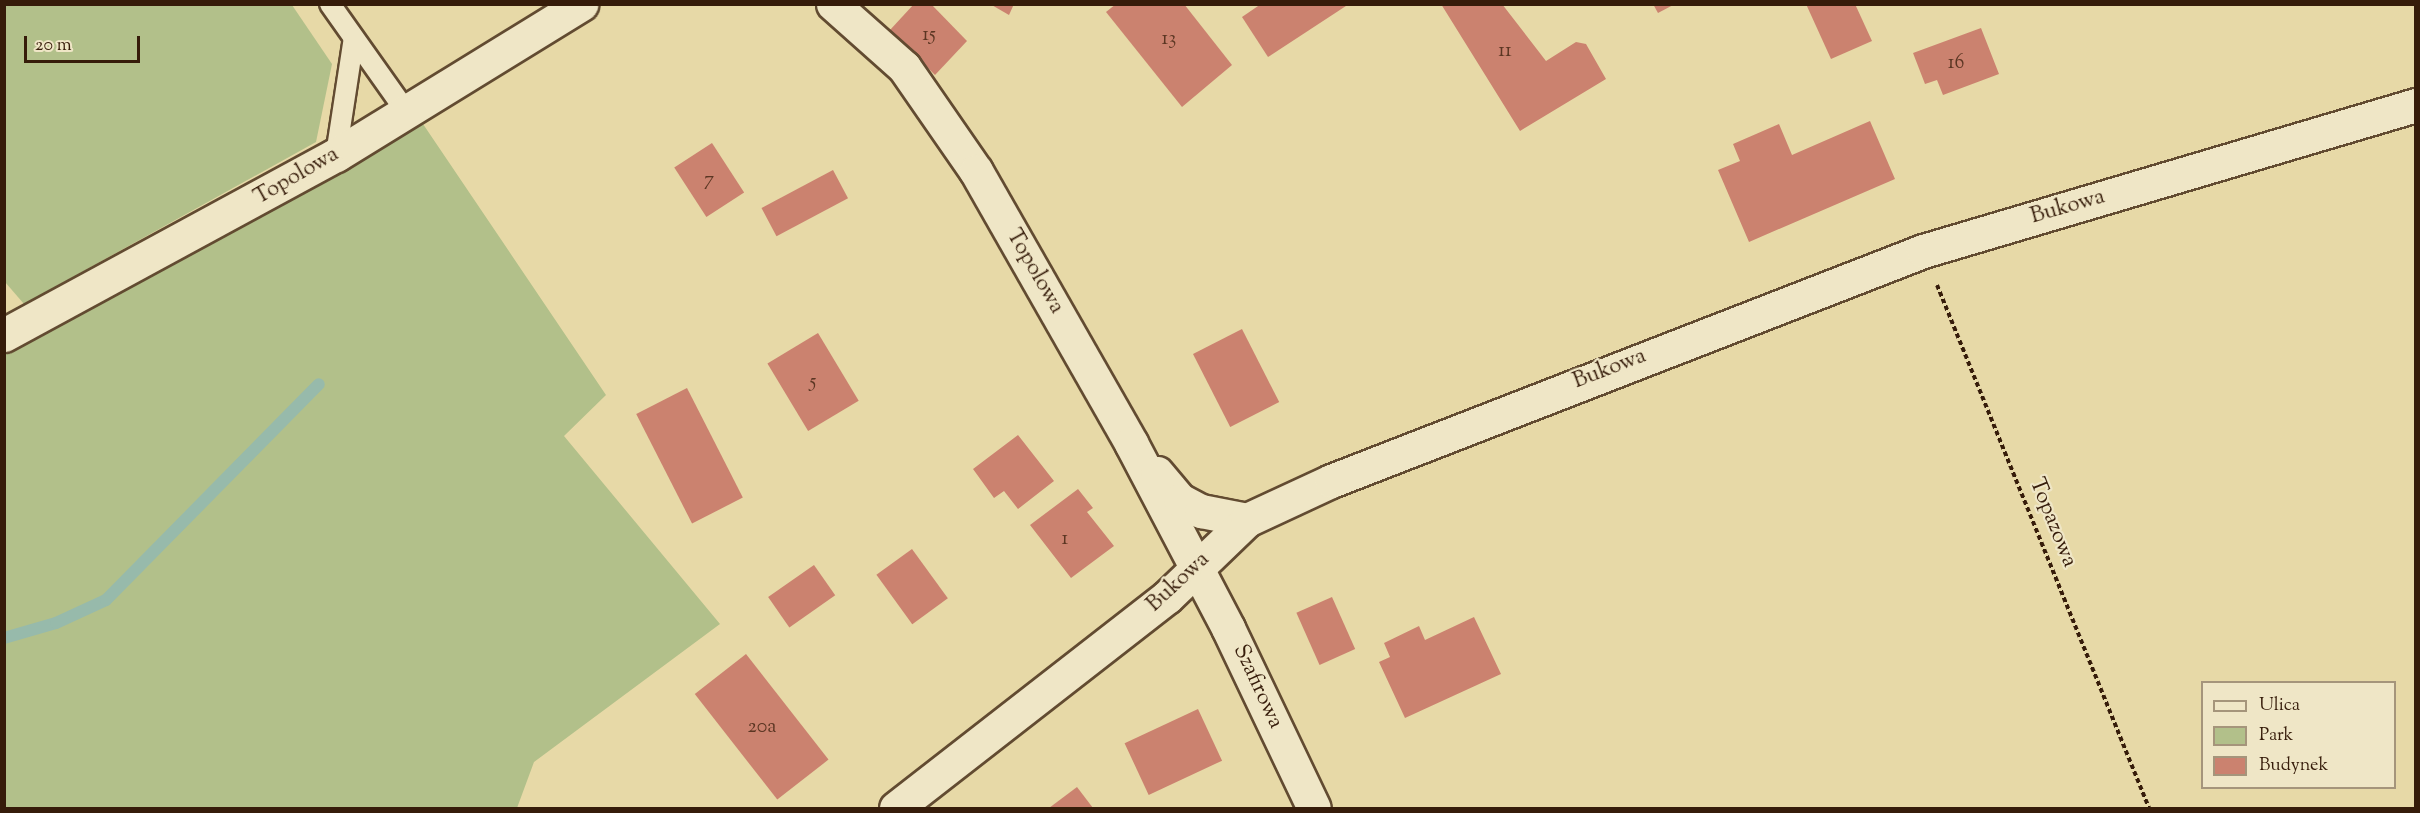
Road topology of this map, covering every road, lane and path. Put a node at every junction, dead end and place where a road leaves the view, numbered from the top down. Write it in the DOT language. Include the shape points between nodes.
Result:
graph roads {
  1 [pos="330,4"];
  2 [pos="581,4"];
  3 [pos="833,4"];
  4 [pos="354,38"];
  5 [pos="2415,105"];
  6 [pos="405,110"];
  7 [pos="336,155"];
  8 [pos="1923,251"];
  9 [pos="4,334"];
  10 [pos="1131,443"];
  11 [pos="1247,520"];
  12 [pos="1196,568"];
  13 [pos="896,808"];
  14 [pos="1314,808"];
  15 [pos="2149,808"];
  1 -- 4 [label="lane"];
  2 -- 6 [label="street, Topolowa"];
  3 -- 10 [label="street, Topolowa" via="904,67 976,171"];
  4 -- 6 [label="lane"];
  4 -- 7 [label="lane"];
  5 -- 8 [label="street, Bukowa"];
  6 -- 7 [label="street, Topolowa"];
  7 -- 9 [label="street, Topolowa" via="46,316"];
  8 -- 11 [label="street, Bukowa" via="1547,395 1331,481"];
  8 -- 15 [label="path, Topazowa"];
  10 -- 11 [label="street" via="1180,500 1201,511"];
  10 -- 12 [label="street, Topolowa"];
  11 -- 12 [label="street, Bukowa"];
  12 -- 13 [label="street, Bukowa" via="1167,597"];
  12 -- 14 [label="street, Szafirowa"];
}
